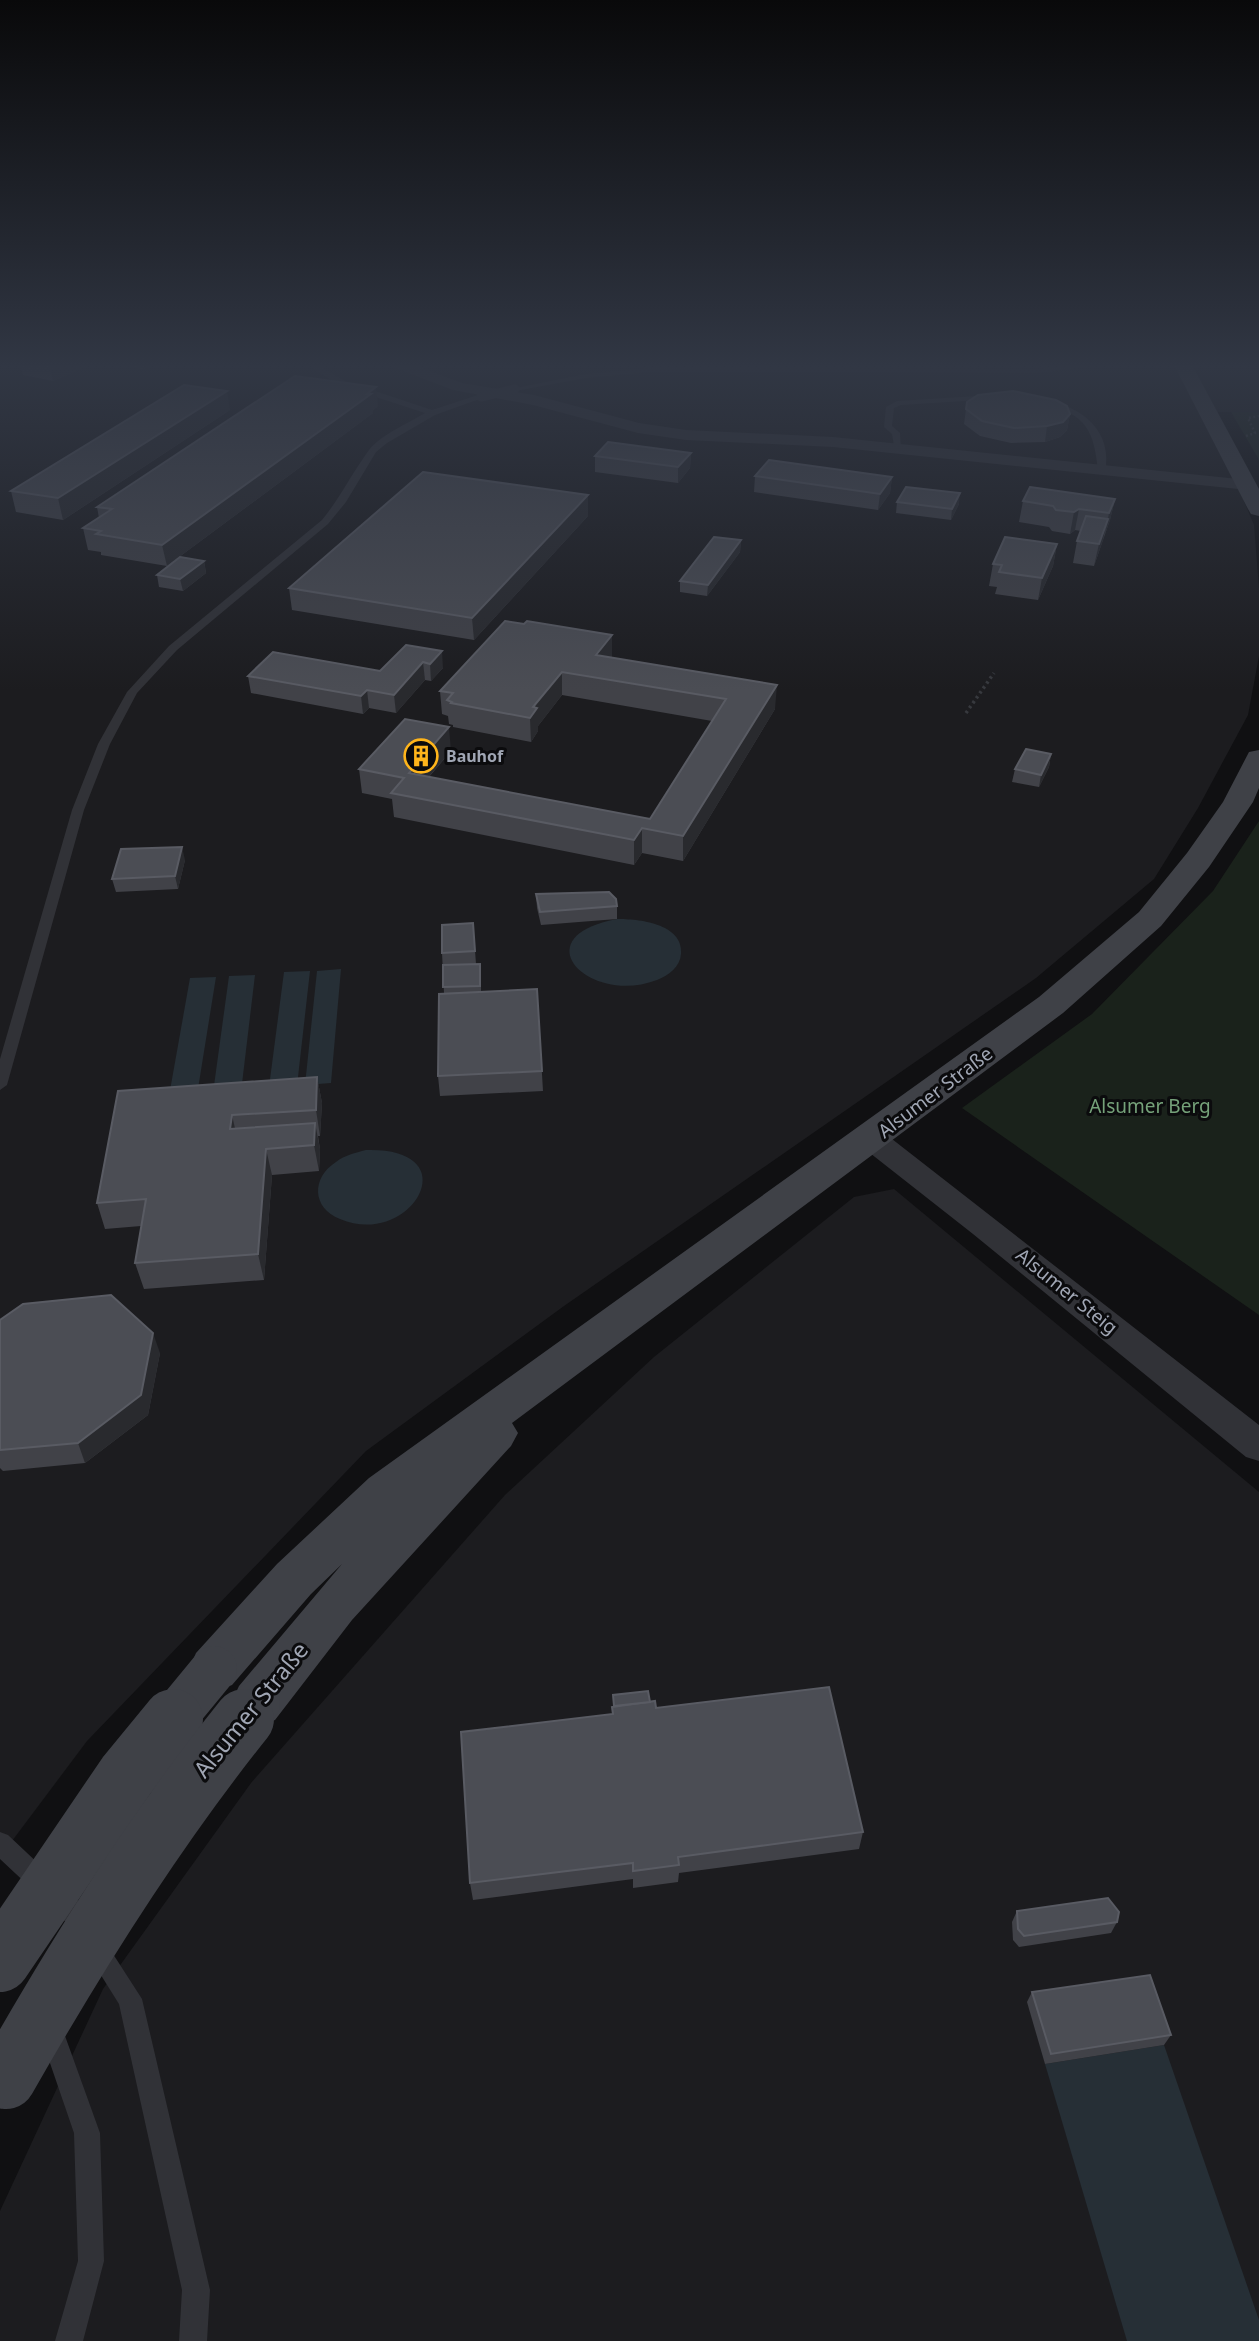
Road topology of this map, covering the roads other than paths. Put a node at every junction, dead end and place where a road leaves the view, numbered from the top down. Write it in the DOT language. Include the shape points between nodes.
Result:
graph roads {
  1 [pos="360,472"];
  2 [pos="1115,472"];
  3 [pos="1241,472"];
  4 [pos="1248,485"];
  5 [pos="1259,509"];
  6 [pos="1259,758"];
  7 [pos="0,1085"];
  8 [pos="872,1139"];
  9 [pos="554,1370"];
  10 [pos="1259,1446"];
  11 [pos="0,1843"];
  12 [pos="0,1944"];
  13 [pos="20,1968"];
  14 [pos="3,2085"];
  15 [pos="69,2341"];
  16 [pos="193,2341"];
  1 -- 7 [label="lane" via="324,522 173,648 132,692 104,744 78,810"];
  2 -- 4 [label="street"];
  3 -- 4 [label="street"];
  4 -- 5 [label="street"];
  6 -- 8 [label="street, Alsumer Straße" via="1238,802 1150,919 1051,1005"];
  8 -- 9 [label="street, Alsumer Straße"];
  8 -- 10 [label="street, Alsumer Steig"];
  9 -- 13 [label="street, Alsumer Straße, bridge" via="385,1492 294,1579 127,1774"];
  9 -- 14 [label="street, Alsumer Straße, bridge" via="335,1605 194,1781 71,1965"];
  11 -- 16 [label="lane" via="70,1909 130,1999 196,2290"];
  12 -- 13 [label="lane"];
  13 -- 15 [label="lane" via="87,2133 91,2261"];
}
